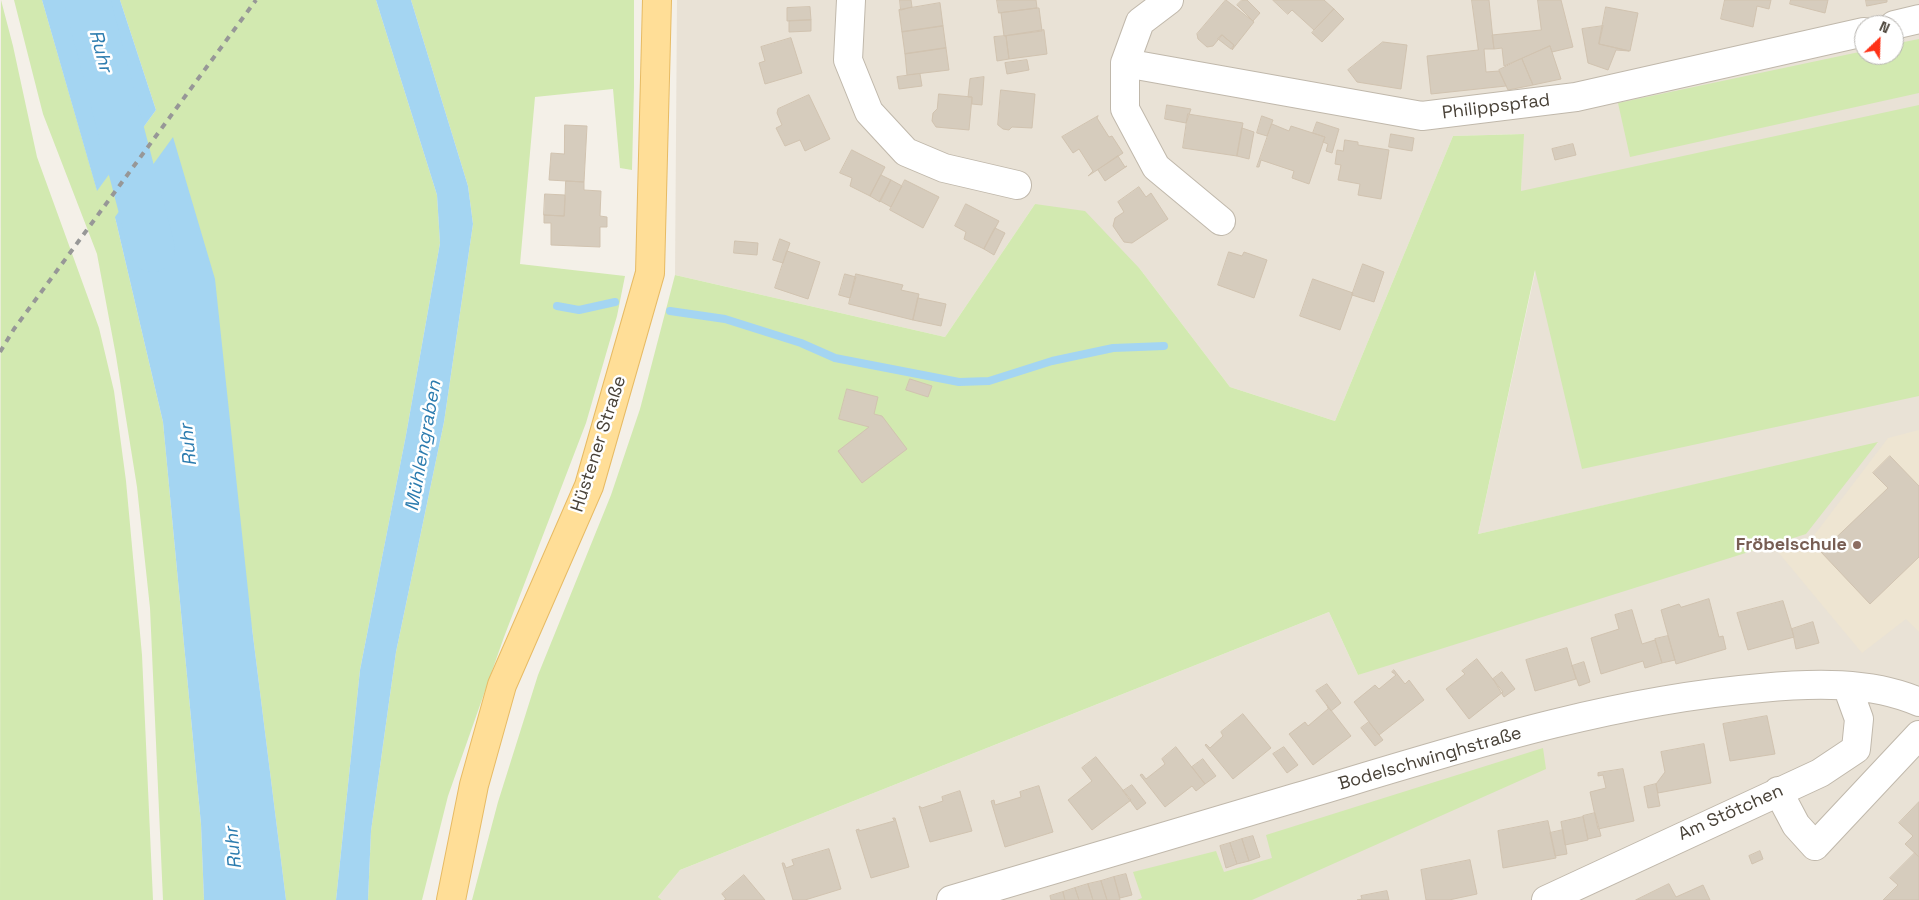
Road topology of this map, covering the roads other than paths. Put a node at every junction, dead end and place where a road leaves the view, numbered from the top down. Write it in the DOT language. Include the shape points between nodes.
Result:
graph roads {
  1 [pos="657,0"];
  2 [pos="851,0"];
  3 [pos="1169,0"];
  4 [pos="1919,20"];
  5 [pos="1904,23"];
  6 [pos="1854,34"];
  7 [pos="1125,63"];
  8 [pos="1017,185"];
  9 [pos="1221,221"];
  10 [pos="1847,686"];
  11 [pos="1919,702"];
  12 [pos="1919,735"];
  13 [pos="1778,791"];
  14 [pos="451,900"];
  15 [pos="951,900"];
  16 [pos="1546,900"];
  1 -- 14 [label="main road, Hüstener Straße" via="650,274 588,486 502,685 474,785"];
  2 -- 8 [label="street" via="848,60 869,112 906,152 944,168"];
  3 -- 7 [label="street" via="1140,22"];
  4 -- 5 [label="street"];
  6 -- 7 [label="street, Philippspfad" via="1576,97 1422,116"];
  7 -- 9 [label="street" via="1125,109 1156,167"];
  10 -- 11 [label="street, Bodelschwinghstraße" via="1896,692"];
  10 -- 13 [label="street, Am Stötchen" via="1858,719 1856,749 1820,773"];
  10 -- 15 [label="street, Bodelschwinghstraße" via="1801,684 1720,691 1605,711 1400,767"];
  12 -- 13 [label="street" via="1815,846 1796,825"];
  13 -- 16 [label="street, Am Stötchen"];
}
